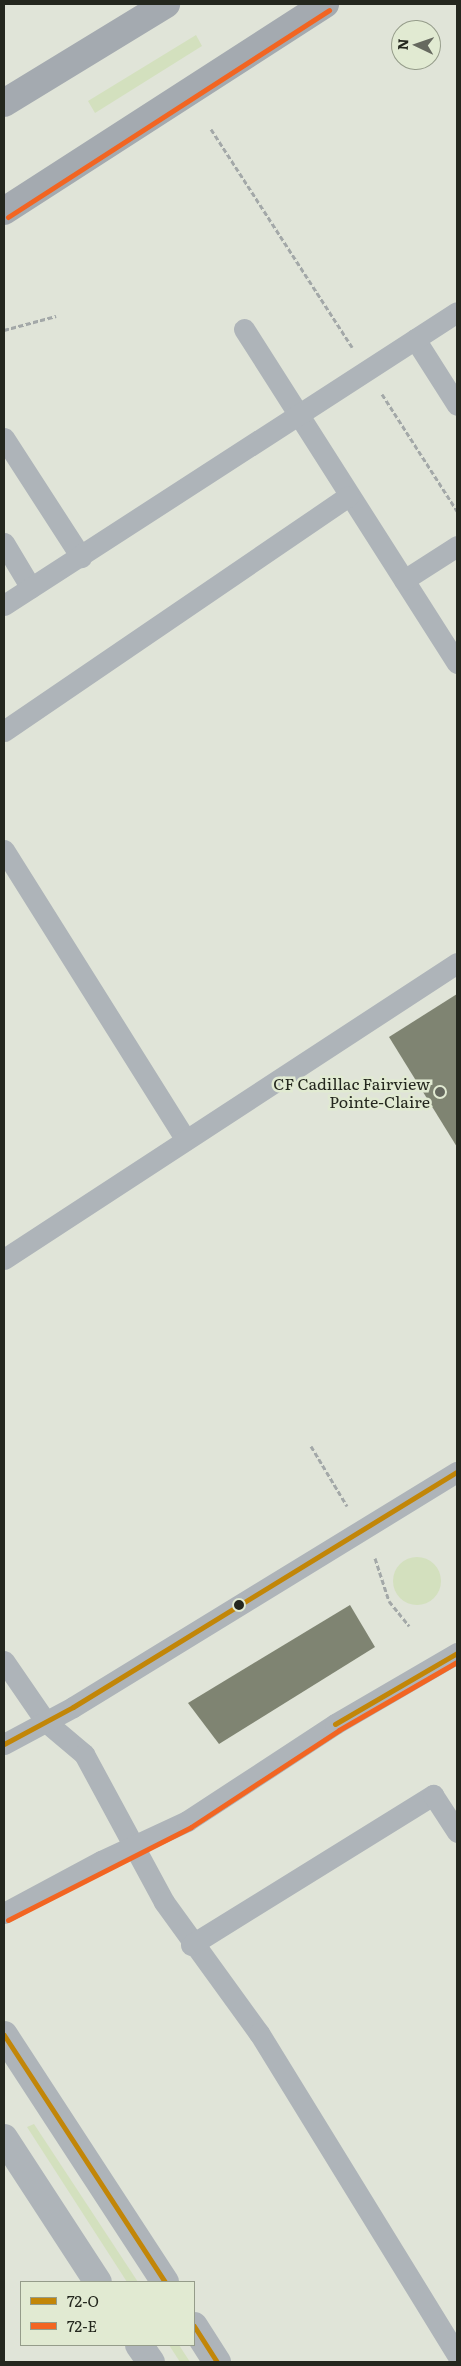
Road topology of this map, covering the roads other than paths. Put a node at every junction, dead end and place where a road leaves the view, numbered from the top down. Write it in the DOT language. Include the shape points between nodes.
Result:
graph roads {
  1 [pos="166,4"];
  2 [pos="325,4"];
  3 [pos="4,103"];
  4 [pos="4,211"];
  5 [pos="457,312"];
  6 [pos="244,329"];
  7 [pos="414,340"];
  8 [pos="457,405"];
  9 [pos="296,414"];
  10 [pos="4,438"];
  11 [pos="349,496"];
  12 [pos="4,543"];
  13 [pos="457,546"];
  14 [pos="80,557"];
  15 [pos="404,580"];
  16 [pos="31,588"];
  17 [pos="4,606"];
  18 [pos="457,663"];
  19 [pos="4,731"];
  20 [pos="4,850"];
  21 [pos="457,963"];
  22 [pos="186,1140"];
  23 [pos="4,1259"];
  24 [pos="457,1472"];
  25 [pos="457,1653"];
  26 [pos="6,1673"];
  27 [pos="46,1722"];
  28 [pos="4,1744"];
  29 [pos="457,1832"];
  30 [pos="134,1846"];
  31 [pos="4,1913"];
  32 [pos="191,1945"];
  33 [pos="8,2052"];
  34 [pos="4,2138"];
  35 [pos="97,2281"];
  36 [pos="164,2281"];
  37 [pos="195,2328"];
  38 [pos="140,2346"];
  39 [pos="457,2355"];
  40 [pos="151,2362"];
  41 [pos="217,2362"];
  1 -- 3 [label="main road"];
  2 -- 4 [label="main road"];
  5 -- 7 [label="lane"];
  6 -- 9 [label="lane"];
  7 -- 8 [label="lane"];
  7 -- 9 [label="lane"];
  9 -- 11 [label="lane"];
  9 -- 14 [label="lane"];
  10 -- 14 [label="lane"];
  11 -- 15 [label="lane"];
  11 -- 19 [label="lane"];
  12 -- 16 [label="lane"];
  13 -- 15 [label="lane"];
  14 -- 16 [label="lane"];
  15 -- 18 [label="lane"];
  16 -- 17 [label="lane"];
  20 -- 22 [label="lane"];
  21 -- 22 [label="lane"];
  22 -- 23 [label="lane"];
  24 -- 27 [label="lane"];
  25 -- 30 [label="lane" via="335,1724 188,1821"];
  26 -- 27 [label="lane"];
  27 -- 28 [label="lane"];
  27 -- 30 [label="lane" via="84,1754"];
  29 -- 32 [label="lane" via="434,1795"];
  30 -- 31 [label="lane"];
  30 -- 32 [label="lane"];
  32 -- 39 [label="lane" via="258,2032"];
  33 -- 36 [label="street"];
  34 -- 35 [label="street"];
  37 -- 41 [label="street"];
  38 -- 40 [label="street"];
}
